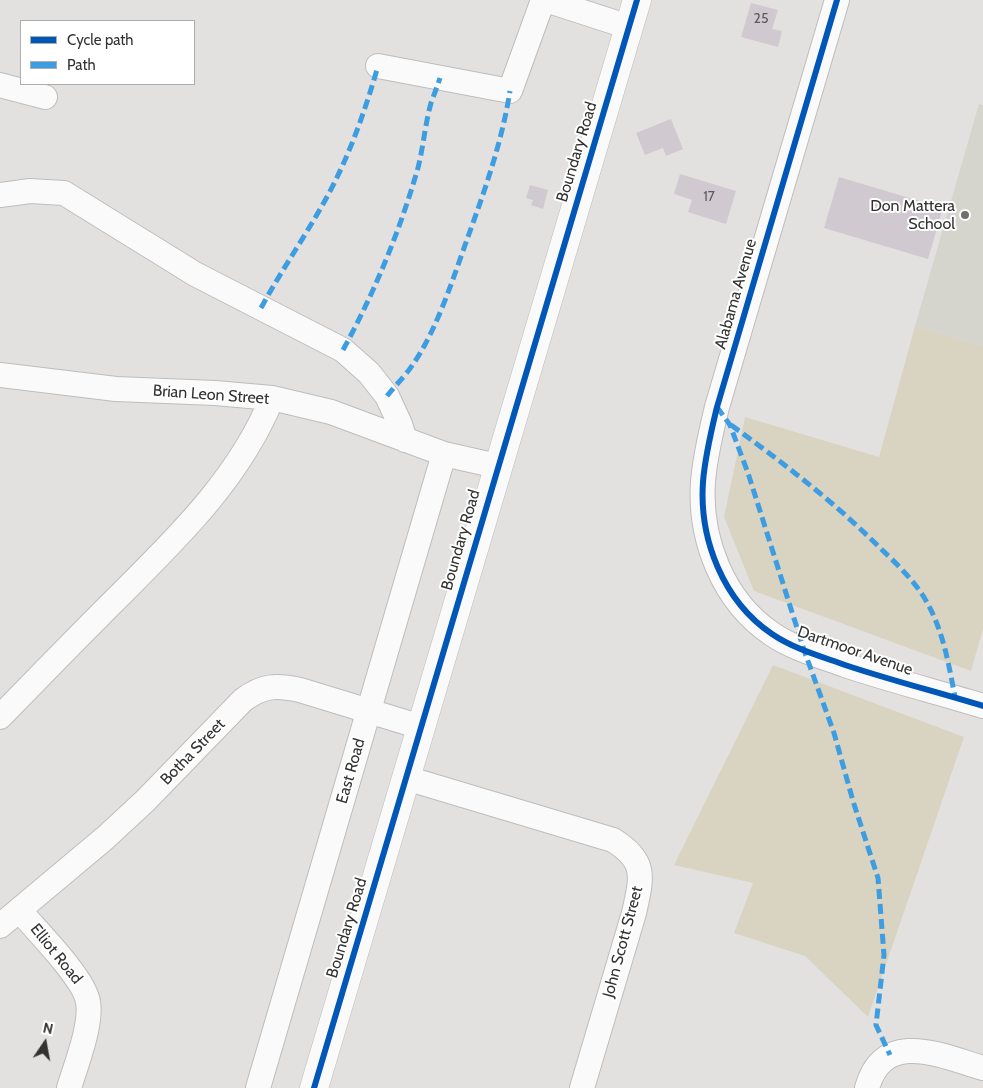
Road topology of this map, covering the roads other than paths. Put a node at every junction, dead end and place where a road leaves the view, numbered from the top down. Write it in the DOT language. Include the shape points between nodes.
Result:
graph roads {
  1 [pos="545,0"];
  2 [pos="637,0"];
  3 [pos="837,0"];
  4 [pos="629,27"];
  5 [pos="378,66"];
  6 [pos="0,85"];
  7 [pos="45,97"];
  8 [pos="0,195"];
  9 [pos="0,375"];
  10 [pos="272,398"];
  11 [pos="405,440"];
  12 [pos="444,454"];
  13 [pos="497,466"];
  14 [pos="734,597"];
  15 [pos="983,706"];
  16 [pos="368,712"];
  17 [pos="0,717"];
  18 [pos="421,727"];
  19 [pos="406,778"];
  20 [pos="20,910"];
  21 [pos="0,926"];
  22 [pos="983,1068"];
  23 [pos="69,1088"];
  24 [pos="258,1088"];
  25 [pos="314,1088"];
  26 [pos="582,1088"];
  27 [pos="867,1088"];
  1 -- 4 [label="street"];
  1 -- 5 [label="street" via="510,91"];
  2 -- 4 [label="street, Boundary Road"];
  3 -- 14 [label="street, Alabama Avenue" via="717,407 705,463 703,504 710,549"];
  4 -- 13 [label="street, Boundary Road"];
  6 -- 7 [label="street"];
  8 -- 11 [label="street" via="30,191 64,193 195,274 343,350 369,373 387,396"];
  9 -- 10 [label="street, Brian Leon Street" via="116,389"];
  10 -- 11 [label="street, Brian Leon Street" via="331,412"];
  10 -- 17 [label="street" via="251,443 207,503"];
  11 -- 12 [label="street, Brian Leon Street"];
  12 -- 13 [label="street"];
  12 -- 16 [label="street, East Road"];
  13 -- 18 [label="street, Boundary Road"];
  14 -- 15 [label="street, Dartmoor Avenue" via="759,624 798,648"];
  16 -- 18 [label="street, Botha Street"];
  16 -- 20 [label="street, Botha Street" via="282,686 253,692 145,801"];
  16 -- 24 [label="street, East Road"];
  18 -- 19 [label="street, Boundary Road"];
  19 -- 25 [label="street, Boundary Road"];
  19 -- 26 [label="street, John Scott Street" via="613,840 635,858 640,870 640,887"];
  20 -- 21 [label="street, Botha Street"];
  20 -- 23 [label="street, Elliot Road" via="85,991 88,1018"];
  22 -- 27 [label="street" via="924,1051 901,1052 881,1062"];
}
